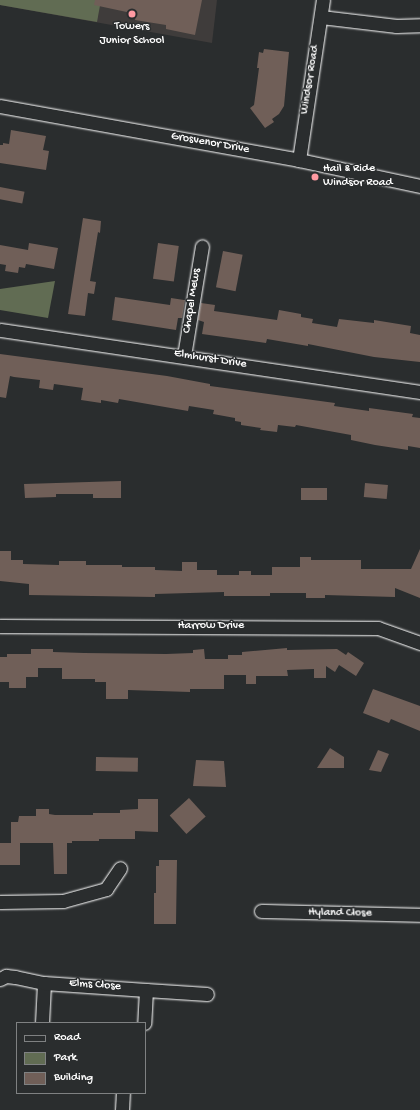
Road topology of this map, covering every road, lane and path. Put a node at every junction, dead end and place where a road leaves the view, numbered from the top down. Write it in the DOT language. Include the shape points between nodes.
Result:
graph roads {
  1 [pos="323,0"];
  2 [pos="321,16"];
  3 [pos="420,25"];
  4 [pos="0,106"];
  5 [pos="299,160"];
  6 [pos="420,186"];
  7 [pos="202,246"];
  8 [pos="0,330"];
  9 [pos="184,356"];
  10 [pos="420,392"];
  11 [pos="0,626"];
  12 [pos="420,643"];
  13 [pos="120,868"];
  14 [pos="0,902"];
  15 [pos="261,911"];
  16 [pos="420,915"];
  17 [pos="0,979"];
  18 [pos="44,983"];
  19 [pos="146,990"];
  20 [pos="207,994"];
  21 [pos="42,1022"];
  22 [pos="144,1022"];
  23 [pos="123,1094"];
  24 [pos="122,1110"];
  1 -- 2 [label="street, Windsor Road"];
  2 -- 3 [label="street" via="396,26"];
  2 -- 5 [label="street, Windsor Road"];
  4 -- 5 [label="street, Grosvenor Drive"];
  5 -- 6 [label="street, Grosvenor Drive"];
  7 -- 9 [label="street, Chapel Mews"];
  8 -- 9 [label="street, Elmhurst Drive"];
  9 -- 10 [label="street, Elmhurst Drive"];
  11 -- 12 [label="street, Harrow Drive" via="378,628"];
  13 -- 14 [label="street" via="106,889 63,901"];
  15 -- 16 [label="street, Hyland Close"];
  17 -- 18 [label="street, Elms Close" via="6,976"];
  18 -- 19 [label="street, Elms Close"];
  18 -- 21 [label="street"];
  19 -- 20 [label="street, Elms Close"];
  19 -- 22 [label="street"];
  23 -- 24 [label="street"];
}
